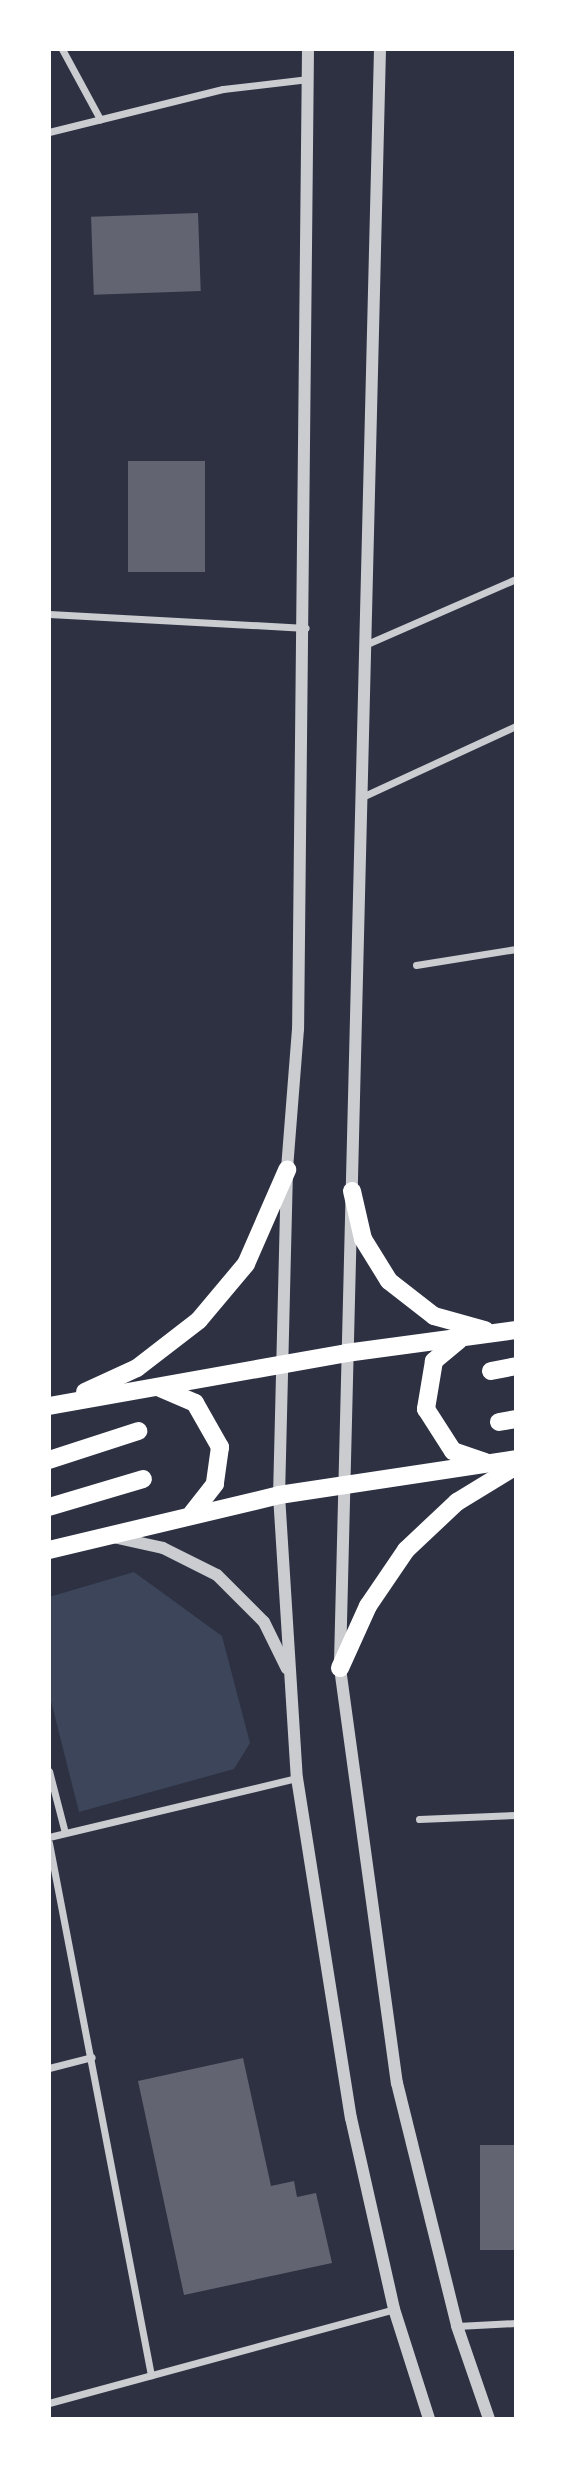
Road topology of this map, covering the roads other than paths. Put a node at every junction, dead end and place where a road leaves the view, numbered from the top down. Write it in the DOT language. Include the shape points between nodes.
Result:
graph roads {
  1 [pos="62,49"];
  2 [pos="308,49"];
  3 [pos="380,49"];
  4 [pos="308,79"];
  5 [pos="100,119"];
  6 [pos="49,132"];
  7 [pos="516,579"];
  8 [pos="49,614"];
  9 [pos="306,628"];
  10 [pos="367,644"];
  11 [pos="516,726"];
  12 [pos="362,797"];
  13 [pos="516,949"];
  14 [pos="416,965"];
  15 [pos="287,1170"];
  16 [pos="352,1191"];
  17 [pos="516,1330"];
  18 [pos="466,1338"];
  19 [pos="346,1353"];
  20 [pos="280,1364"];
  21 [pos="516,1366"];
  22 [pos="491,1371"];
  23 [pos="148,1387"];
  24 [pos="54,1405"];
  25 [pos="138,1431"];
  26 [pos="49,1460"];
  27 [pos="511,1463"];
  28 [pos="143,1479"];
  29 [pos="345,1486"];
  30 [pos="279,1495"];
  31 [pos="49,1507"];
  32 [pos="192,1513"];
  33 [pos="99,1534"];
  34 [pos="49,1550"];
  35 [pos="341,1668"];
  36 [pos="292,1683"];
  37 [pos="49,1771"];
  38 [pos="297,1778"];
  39 [pos="516,1815"];
  40 [pos="419,1819"];
  41 [pos="65,1833"];
  42 [pos="49,1837"];
  43 [pos="49,1843"];
  44 [pos="92,2057"];
  45 [pos="49,2068"];
  46 [pos="394,2309"];
  47 [pos="516,2323"];
  48 [pos="457,2326"];
  49 [pos="151,2375"];
  50 [pos="49,2403"];
  51 [pos="429,2419"];
  52 [pos="489,2419"];
  1 -- 5 [label="street"];
  2 -- 4 [label="street"];
  3 -- 10 [label="street"];
  4 -- 5 [label="street" via="223,89"];
  4 -- 9 [label="street"];
  5 -- 6 [label="street"];
  7 -- 10 [label="street"];
  8 -- 9 [label="street"];
  9 -- 15 [label="street" via="298,1029"];
  10 -- 12 [label="street"];
  11 -- 12 [label="street"];
  12 -- 16 [label="street"];
  13 -- 14 [label="street"];
  15 -- 20 [label="street"];
  15 -- 24 [label="main road" via="246,1264 199,1320 137,1368"];
  16 -- 17 [label="main road" via="374,1261 410,1301 461,1326"];
  16 -- 19 [label="street"];
  17 -- 18 [label="main road"];
  18 -- 19 [label="main road"];
  18 -- 27 [label="main road" via="434,1360 426,1409 453,1451"];
  19 -- 20 [label="main road"];
  19 -- 29 [label="street"];
  20 -- 23 [label="main road"];
  20 -- 30 [label="street"];
  21 -- 22 [label="main road"];
  23 -- 24 [label="main road"];
  23 -- 32 [label="main road" via="195,1403 215,1431 215,1484"];
  25 -- 26 [label="main road"];
  27 -- 29 [label="main road"];
  27 -- 35 [label="main road" via="457,1502 406,1550 368,1606"];
  28 -- 31 [label="main road"];
  29 -- 30 [label="main road"];
  29 -- 35 [label="street"];
  30 -- 32 [label="main road"];
  30 -- 36 [label="street"];
  32 -- 33 [label="main road"];
  33 -- 34 [label="main road"];
  33 -- 36 [label="street" via="163,1548 218,1575 264,1622"];
  35 -- 48 [label="street" via="397,2083"];
  36 -- 38 [label="street"];
  37 -- 41 [label="street"];
  38 -- 41 [label="street"];
  38 -- 46 [label="street" via="351,2118"];
  39 -- 40 [label="street"];
  41 -- 42 [label="street"];
  43 -- 44 [label="street"];
  44 -- 45 [label="street"];
  44 -- 49 [label="street"];
  46 -- 49 [label="street"];
  46 -- 51 [label="street"];
  47 -- 48 [label="street"];
  48 -- 52 [label="street"];
  49 -- 50 [label="street"];
}
